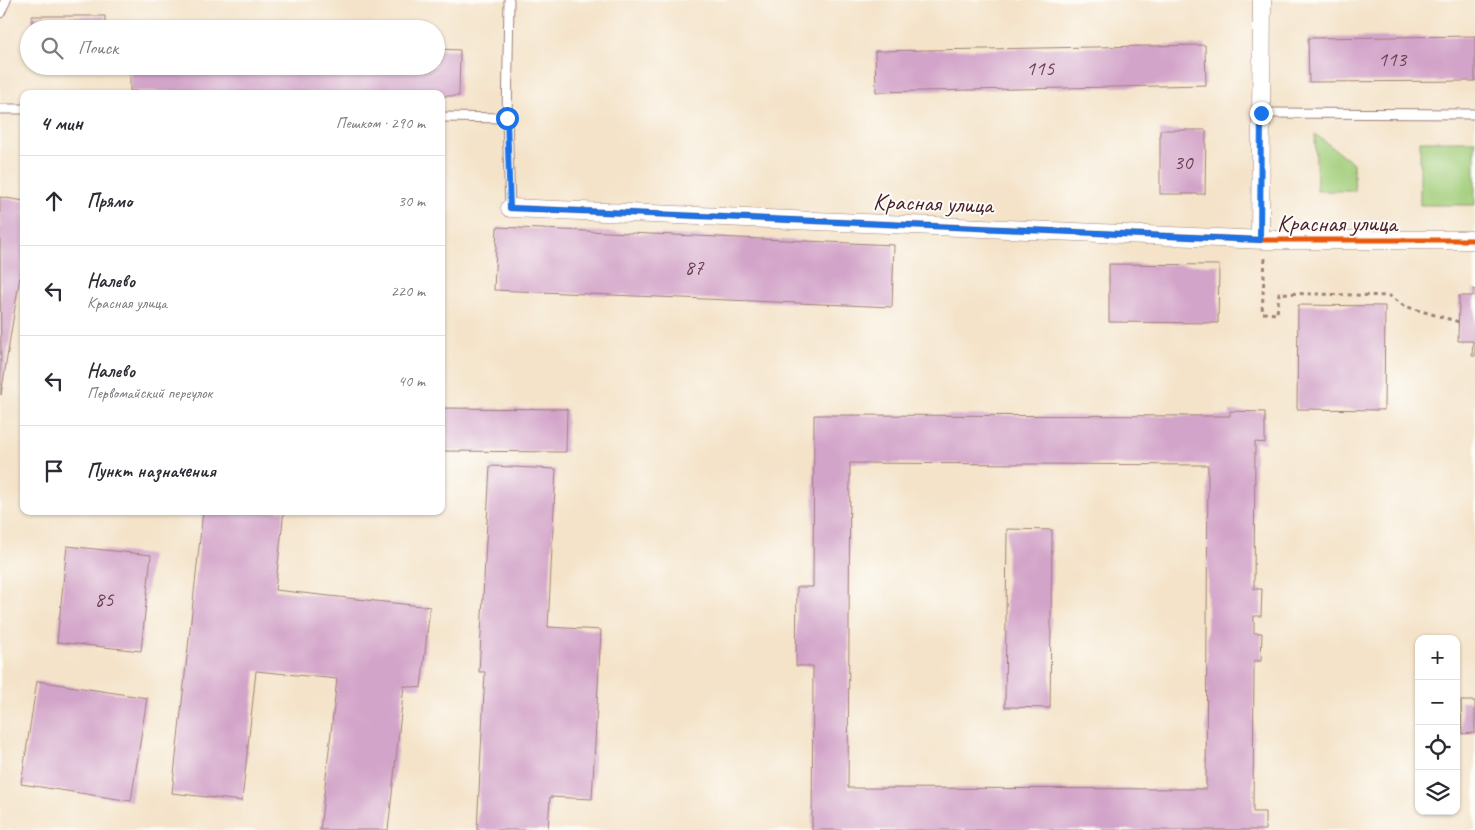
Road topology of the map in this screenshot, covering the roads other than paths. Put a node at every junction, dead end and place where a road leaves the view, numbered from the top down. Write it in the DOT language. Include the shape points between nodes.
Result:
graph roads {
  1 [pos="6,0"];
  2 [pos="509,0"];
  3 [pos="1262,0"];
  4 [pos="0,14"];
  5 [pos="0,109"];
  6 [pos="20,109"];
  7 [pos="1261,113"];
  8 [pos="1475,114"];
  9 [pos="445,117"];
  10 [pos="507,118"];
  11 [pos="510,208"];
  12 [pos="1262,240"];
  13 [pos="1475,240"];
  1 -- 4 [label="lane"];
  2 -- 10 [label="lane"];
  3 -- 7 [label="street"];
  5 -- 6 [label="lane"];
  7 -- 8 [label="lane"];
  7 -- 12 [label="street"];
  9 -- 10 [label="lane"];
  10 -- 11 [label="lane"];
  11 -- 12 [label="street, Красная улица"];
  12 -- 13 [label="street, Красная улица"];
}
